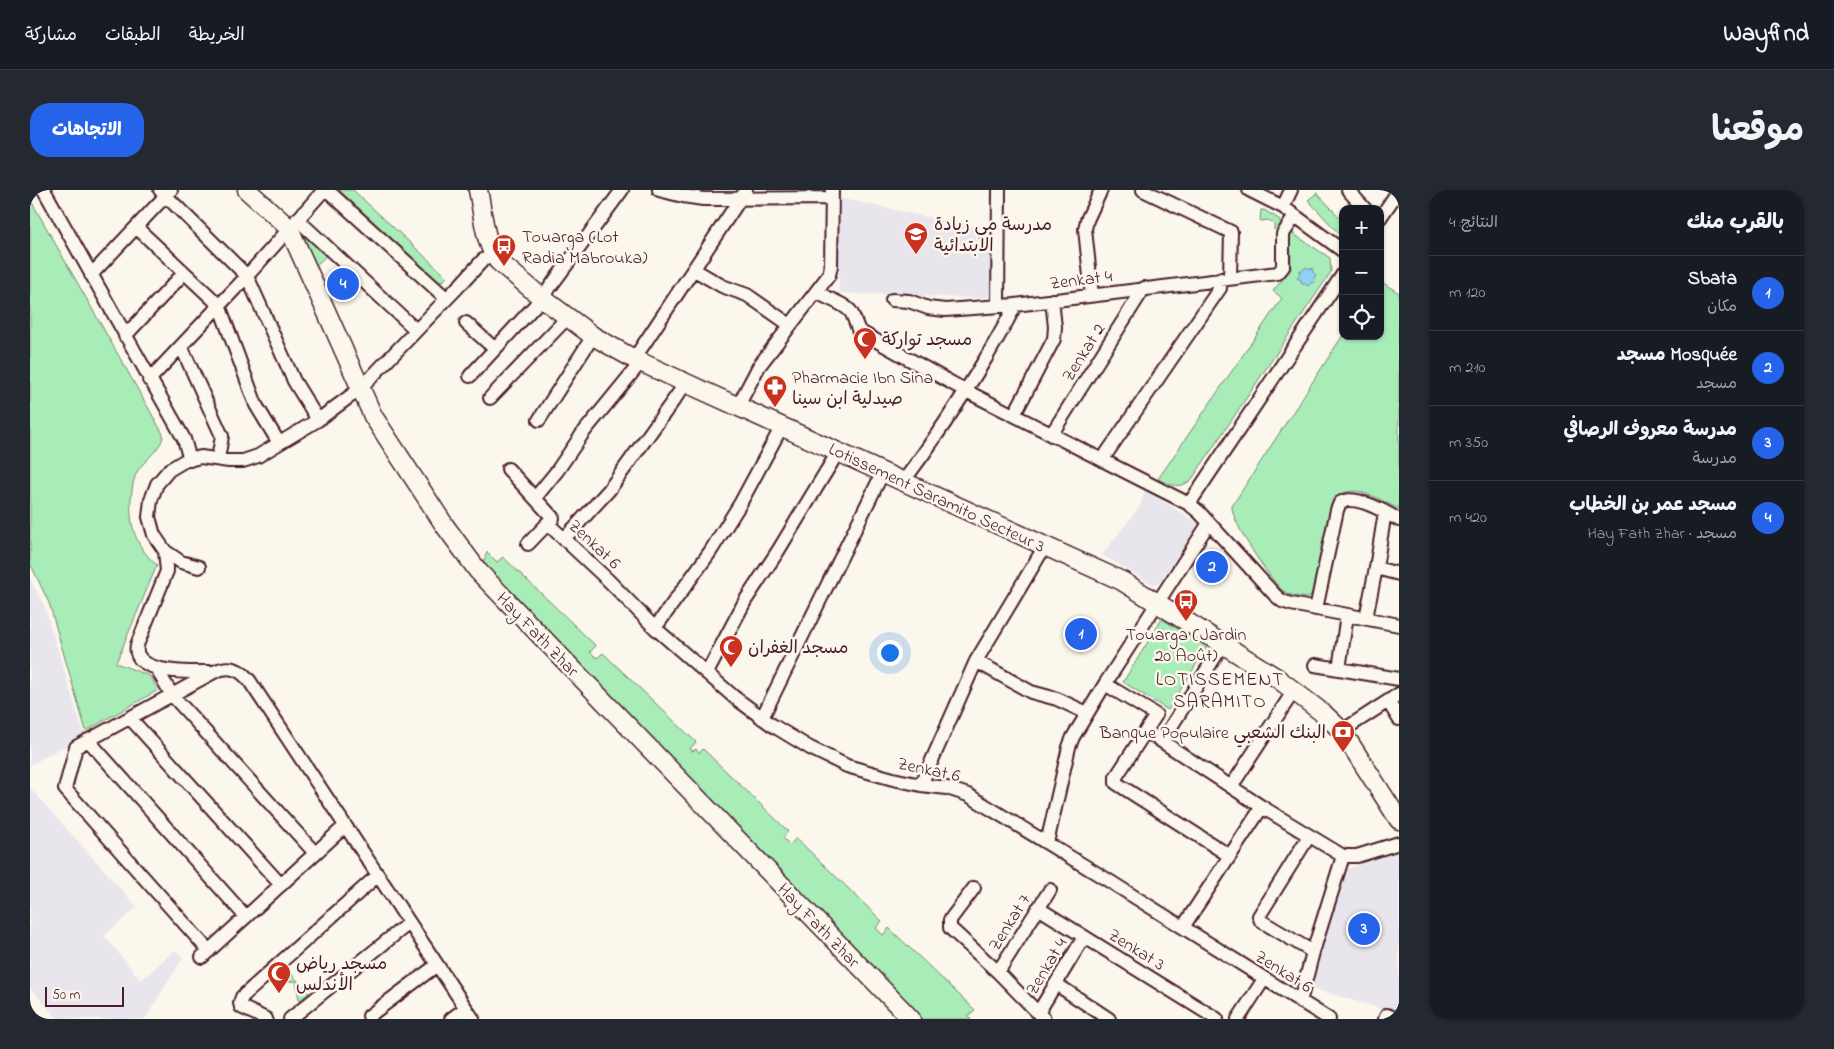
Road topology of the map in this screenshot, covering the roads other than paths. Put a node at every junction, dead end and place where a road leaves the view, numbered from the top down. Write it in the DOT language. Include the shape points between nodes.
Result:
graph roads {
  1 [pos="44,190"];
  2 [pos="247,190"];
  3 [pos="326,190"];
  4 [pos="478,190"];
  5 [pos="622,190"];
  6 [pos="659,190"];
  7 [pos="999,190"];
  8 [pos="1101,190"];
  9 [pos="1143,190"];
  10 [pos="1249,190"];
  11 [pos="1291,190"];
  12 [pos="1348,190"];
  13 [pos="1399,190"];
  14 [pos="166,192"];
  15 [pos="705,194"];
  16 [pos="743,194"];
  17 [pos="832,194"];
  18 [pos="1361,205"];
  19 [pos="1282,207"];
  20 [pos="1384,212"];
  21 [pos="1296,216"];
  22 [pos="293,224"];
  23 [pos="136,227"];
  24 [pos="1342,250"];
  25 [pos="494,254"];
  26 [pos="693,268"];
  27 [pos="184,272"];
  28 [pos="91,275"];
  29 [pos="247,276"];
  30 [pos="1226,278"];
  31 [pos="1339,280"];
  32 [pos="1144,288"];
  33 [pos="816,292"];
  34 [pos="1092,295"];
  35 [pos="446,298"];
  36 [pos="542,298"];
  37 [pos="892,300"];
  38 [pos="1052,300"];
  39 [pos="1015,304"];
  40 [pos="218,305"];
  41 [pos="998,306"];
  42 [pos="567,318"];
  43 [pos="466,323"];
  44 [pos="790,325"];
  45 [pos="416,330"];
  46 [pos="125,336"];
  47 [pos="593,336"];
  48 [pos="181,346"];
  49 [pos="495,349"];
  50 [pos="638,361"];
  51 [pos="470,376"];
  52 [pos="149,380"];
  53 [pos="686,383"];
  54 [pos="360,389"];
  55 [pos="966,391"];
  56 [pos="490,398"];
  57 [pos="738,406"];
  58 [pos="1014,415"];
  59 [pos="318,420"];
  60 [pos="539,420"];
  61 [pos="782,426"];
  62 [pos="1052,435"];
  63 [pos="279,443"];
  64 [pos="838,452"];
  65 [pos="218,459"];
  66 [pos="190,460"];
  67 [pos="1102,460"];
  68 [pos="508,469"];
  69 [pos="882,472"];
  70 [pos="903,482"];
  71 [pos="535,498"];
  72 [pos="1188,504"];
  73 [pos="1385,512"];
  74 [pos="1399,520"];
  75 [pos="547,523"];
  76 [pos="1209,523"];
  77 [pos="564,539"];
  78 [pos="528,544"];
  79 [pos="1044,546"];
  80 [pos="165,551"];
  81 [pos="199,567"];
  82 [pos="1376,568"];
  83 [pos="1399,574"];
  84 [pos="1157,603"];
  85 [pos="1316,609"];
  86 [pos="1347,615"];
  87 [pos="1366,618"];
  88 [pos="1399,625"];
  89 [pos="655,628"];
  90 [pos="1223,644"];
  91 [pos="976,661"];
  92 [pos="1315,665"];
  93 [pos="156,668"];
  94 [pos="1339,669"];
  95 [pos="214,672"];
  96 [pos="708,673"];
  97 [pos="1399,679"];
  98 [pos="1105,684"];
  99 [pos="1295,689"];
  100 [pos="1399,694"];
  101 [pos="172,695"];
  102 [pos="1388,702"];
  103 [pos="1087,713"];
  104 [pos="130,718"];
  105 [pos="762,718"];
  106 [pos="1399,719"];
  107 [pos="1146,731"];
  108 [pos="1342,731"];
  109 [pos="88,740"];
  110 [pos="1162,741"];
  111 [pos="921,786"];
  112 [pos="1231,787"];
  113 [pos="1262,807"];
  114 [pos="1398,815"];
  115 [pos="345,826"];
  116 [pos="1309,836"];
  117 [pos="1047,843"];
  118 [pos="1399,843"];
  119 [pos="315,853"];
  120 [pos="1230,856"];
  121 [pos="1343,856"];
  122 [pos="378,875"];
  123 [pos="281,885"];
  124 [pos="974,888"];
  125 [pos="1050,890"];
  126 [pos="1038,908"];
  127 [pos="246,917"];
  128 [pos="409,923"];
  129 [pos="1183,928"];
  130 [pos="1084,937"];
  131 [pos="1313,952"];
  132 [pos="437,965"];
  133 [pos="998,972"];
  134 [pos="1264,979"];
  135 [pos="1056,984"];
  136 [pos="1300,1002"];
  137 [pos="466,1008"];
  138 [pos="368,1016"];
  139 [pos="1041,1016"];
  140 [pos="266,1019"];
  141 [pos="290,1019"];
  142 [pos="451,1019"];
  143 [pos="473,1019"];
  144 [pos="910,1019"];
  145 [pos="1109,1019"];
  146 [pos="1217,1019"];
  147 [pos="1238,1019"];
  148 [pos="1329,1019"];
  149 [pos="1385,1019"];
  150 [pos="1396,1019"];
  1 -- 28 [label="street"];
  2 -- 22 [label="street, Hay Fath Zhar"];
  3 -- 22 [label="street"];
  3 -- 35 [label="street"];
  4 -- 25 [label="street, Lotissement Saramito Secteur 3"];
  5 -- 36 [label="street"];
  6 -- 15 [label="street" via="683,196"];
  7 -- 41 [label="street"];
  8 -- 34 [label="street" via="1085,229"];
  9 -- 30 [label="street" via="1231,232"];
  10 -- 19 [label="street"];
  11 -- 19 [label="street"];
  12 -- 18 [label="street"];
  13 -- 20 [label="street"];
  14 -- 23 [label="street"];
  14 -- 29 [label="street"];
  15 -- 16 [label="street" via="722,200"];
  16 -- 17 [label="street"];
  16 -- 26 [label="street"];
  17 -- 33 [label="street" via="831,266 829,275"];
  19 -- 21 [label="street"];
  21 -- 24 [label="street"];
  21 -- 30 [label="street, Zenkat 4" via="1283,234 1283,267 1280,272"];
  22 -- 29 [label="street"];
  22 -- 45 [label="street"];
  22 -- 54 [label="street, Hay Fath Zhar"];
  23 -- 27 [label="street"];
  23 -- 28 [label="street"];
  25 -- 35 [label="street" via="483,260"];
  25 -- 36 [label="street, Lotissement Saramito Secteur 3" via="504,268"];
  26 -- 44 [label="street" via="722,286 747,295"];
  26 -- 50 [label="street"];
  27 -- 40 [label="street"];
  27 -- 46 [label="street"];
  28 -- 46 [label="street"];
  29 -- 40 [label="street"];
  29 -- 59 [label="street" via="294,381"];
  30 -- 32 [label="street, Zenkat 4"];
  30 -- 67 [label="street"];
  31 -- 72 [label="street"];
  32 -- 34 [label="street, Zenkat 4"];
  32 -- 62 [label="street, Zenkat 2"];
  33 -- 44 [label="street"];
  33 -- 55 [label="street" via="847,309 859,331"];
  34 -- 38 [label="street, Zenkat 4"];
  35 -- 45 [label="street"];
  36 -- 42 [label="street, Lotissement Saramito Secteur 3"];
  36 -- 49 [label="street"];
  37 -- 41 [label="street, Zenkat 4" via="945,310"];
  38 -- 39 [label="street, Zenkat 4"];
  38 -- 58 [label="street" via="1054,339"];
  39 -- 41 [label="street, Zenkat 4"];
  39 -- 55 [label="street"];
  40 -- 48 [label="street"];
  40 -- 63 [label="street" via="256,405"];
  42 -- 47 [label="street, Lotissement Saramito Secteur 3"];
  42 -- 56 [label="street"];
  43 -- 49 [label="street"];
  44 -- 57 [label="street" via="759,366"];
  45 -- 54 [label="street"];
  46 -- 52 [label="street"];
  47 -- 50 [label="street, Lotissement Saramito Secteur 3"];
  47 -- 60 [label="street"];
  48 -- 52 [label="street"];
  48 -- 65 [label="street" via="222,436"];
  49 -- 51 [label="street"];
  50 -- 53 [label="street, Lotissement Saramito Secteur 3"];
  50 -- 71 [label="street"];
  52 -- 66 [label="street" via="184,439"];
  53 -- 57 [label="street, Lotissement Saramito Secteur 3"];
  53 -- 77 [label="street" via="609,490"];
  54 -- 59 [label="street"];
  54 -- 144 [label="street, Hay Fath Zhar" via="373,416 478,571"];
  55 -- 58 [label="street"];
  55 -- 70 [label="street"];
  57 -- 61 [label="street, Lotissement Saramito Secteur 3"];
  58 -- 62 [label="street"];
  59 -- 63 [label="street"];
  61 -- 64 [label="street, Lotissement Saramito Secteur 3"];
  61 -- 89 [label="street" via="710,552"];
  62 -- 67 [label="street"];
  63 -- 65 [label="street" via="243,461"];
  64 -- 69 [label="street, Lotissement Saramito Secteur 3"];
  64 -- 96 [label="street" via="745,601"];
  65 -- 66 [label="street" via="201,457"];
  66 -- 80 [label="street" via="169,470 151,500 149,517 154,535"];
  67 -- 72 [label="street"];
  68 -- 71 [label="street"];
  69 -- 70 [label="street, Lotissement Saramito Secteur 3"];
  69 -- 105 [label="street"];
  70 -- 79 [label="street, Lotissement Saramito Secteur 3"];
  71 -- 75 [label="street" via="552,518"];
  72 -- 76 [label="street"];
  73 -- 74 [label="street"];
  73 -- 82 [label="street"];
  73 -- 85 [label="street" via="1351,499 1338,506"];
  75 -- 77 [label="street, Zenkat 6"];
  75 -- 78 [label="street"];
  76 -- 84 [label="street"];
  76 -- 85 [label="street" via="1275,595"];
  77 -- 89 [label="street, Zenkat 6"];
  79 -- 84 [label="street, Lotissement Saramito Secteur 3" via="1122,581"];
  79 -- 91 [label="street"];
  80 -- 81 [label="street" via="181,562"];
  80 -- 93 [label="street" via="167,571 136,650 142,662"];
  82 -- 83 [label="street"];
  82 -- 87 [label="street"];
  84 -- 90 [label="street, Lotissement Saramito Secteur 3"];
  84 -- 98 [label="street"];
  85 -- 86 [label="street"];
  86 -- 87 [label="street"];
  86 -- 94 [label="street"];
  87 -- 88 [label="street"];
  89 -- 96 [label="street, Zenkat 6"];
  90 -- 99 [label="street, Lotissement Saramito Secteur 3"];
  90 -- 110 [label="street"];
  91 -- 103 [label="street" via="1031,692 1058,699"];
  91 -- 111 [label="street"];
  92 -- 94 [label="street"];
  93 -- 95 [label="street"];
  93 -- 101 [label="street"];
  94 -- 97 [label="street"];
  95 -- 101 [label="street"];
  95 -- 115 [label="street" via="229,667 244,674"];
  96 -- 105 [label="street, Zenkat 6"];
  98 -- 103 [label="street"];
  98 -- 107 [label="street" via="1156,715"];
  99 -- 108 [label="street, Lotissement Saramito Secteur 3"];
  99 -- 112 [label="street"];
  100 -- 102 [label="street"];
  101 -- 104 [label="street"];
  101 -- 119 [label="street"];
  102 -- 106 [label="street"];
  102 -- 108 [label="street"];
  103 -- 117 [label="street" via="1069,747"];
  104 -- 109 [label="street"];
  104 -- 123 [label="street"];
  105 -- 111 [label="street, Zenkat 6" via="829,758 866,772"];
  107 -- 110 [label="street"];
  107 -- 120 [label="street" via="1116,777 1116,783"];
  108 -- 114 [label="street, Lotissement Saramito Secteur 3"];
  109 -- 127 [label="street"];
  109 -- 127 [label="street" via="76,747 65,788 205,954"];
  110 -- 112 [label="street"];
  111 -- 117 [label="street, Zenkat 6" via="947,788 968,795"];
  112 -- 113 [label="street"];
  113 -- 116 [label="street"];
  113 -- 120 [label="street"];
  115 -- 119 [label="street"];
  115 -- 122 [label="street"];
  116 -- 121 [label="street"];
  116 -- 131 [label="street" via="1259,916 1261,921"];
  117 -- 129 [label="street, Zenkat 6"];
  118 -- 121 [label="street" via="1357,856"];
  119 -- 123 [label="street"];
  120 -- 129 [label="street"];
  121 -- 131 [label="street"];
  122 -- 128 [label="street"];
  122 -- 140 [label="street" via="242,997 241,1007"];
  123 -- 127 [label="street"];
  124 -- 133 [label="street" via="950,920 950,925"];
  125 -- 126 [label="street, Zenkat 7"];
  126 -- 130 [label="street, Zenkat 3"];
  126 -- 133 [label="street, Zenkat 7"];
  128 -- 132 [label="street"];
  128 -- 141 [label="street"];
  129 -- 134 [label="street, Zenkat 6"];
  130 -- 135 [label="street, Zenkat 4"];
  130 -- 146 [label="street, Zenkat 3"];
  131 -- 136 [label="street"];
  132 -- 137 [label="street"];
  132 -- 138 [label="street"];
  133 -- 139 [label="street"];
  134 -- 136 [label="street, Zenkat 6"];
  134 -- 147 [label="street"];
  135 -- 139 [label="street, Zenkat 4"];
  135 -- 145 [label="street"];
  136 -- 148 [label="street, Zenkat 6"];
  137 -- 142 [label="street"];
  137 -- 143 [label="street"];
  149 -- 150 [label="street" via="1387,1014"];
}
